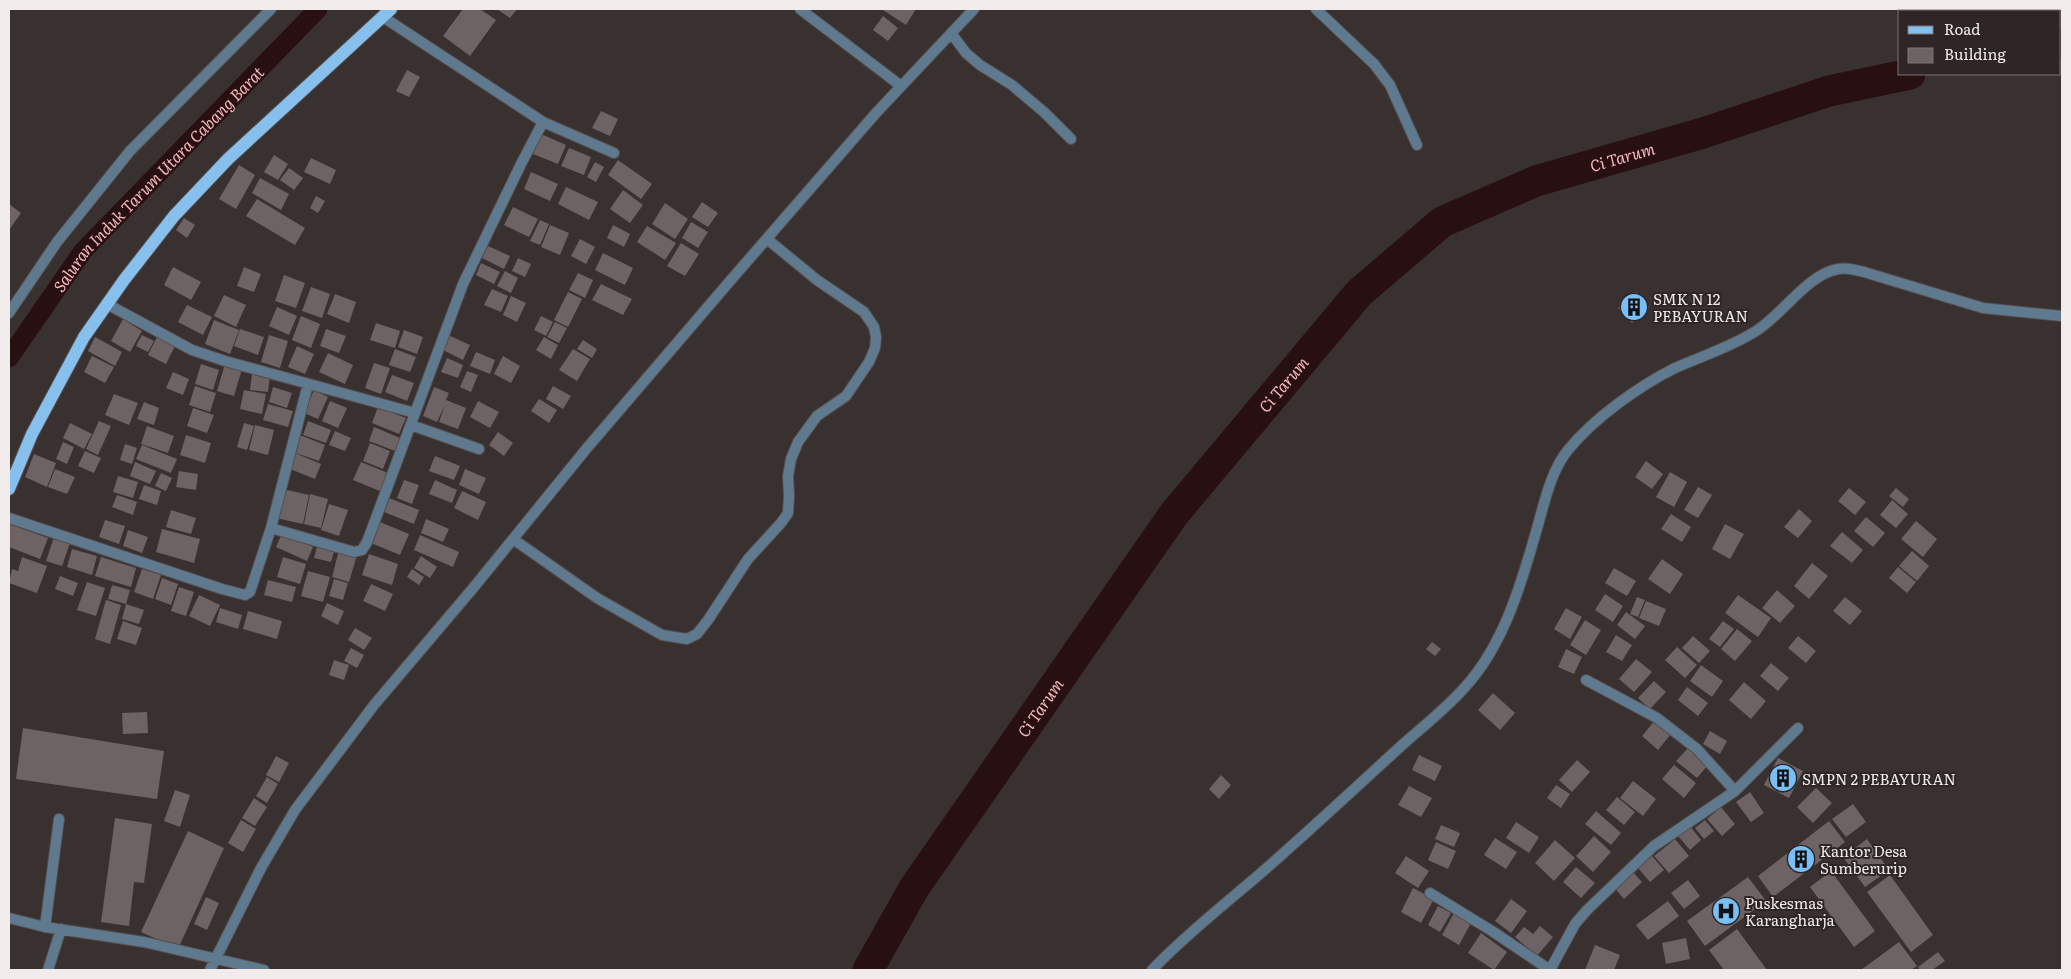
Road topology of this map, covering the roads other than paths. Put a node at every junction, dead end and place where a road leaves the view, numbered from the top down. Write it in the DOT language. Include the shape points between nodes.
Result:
graph roads {
  1 [pos="271,9"];
  2 [pos="800,9"];
  3 [pos="974,9"];
  4 [pos="1316,9"];
  5 [pos="811,12"];
  6 [pos="387,13"];
  7 [pos="951,33"];
  8 [pos="901,86"];
  9 [pos="543,122"];
  10 [pos="1070,138"];
  11 [pos="1417,144"];
  12 [pos="614,153"];
  13 [pos="766,239"];
  14 [pos="107,304"];
  15 [pos="9,313"];
  16 [pos="2062,316"];
  17 [pos="308,384"];
  18 [pos="415,413"];
  19 [pos="411,425"];
  20 [pos="480,449"];
  21 [pos="9,489"];
  22 [pos="9,518"];
  23 [pos="271,528"];
  24 [pos="513,539"];
  25 [pos="1586,680"];
  26 [pos="1798,728"];
  27 [pos="1736,791"];
  28 [pos="59,819"];
  29 [pos="1430,893"];
  30 [pos="9,918"];
  31 [pos="45,927"];
  32 [pos="61,929"];
  33 [pos="216,959"];
  34 [pos="48,970"];
  35 [pos="210,970"];
  36 [pos="264,970"];
  37 [pos="1152,970"];
  38 [pos="1550,970"];
  1 -- 15 [label="street" via="130,151 57,242"];
  2 -- 5 [label="street"];
  3 -- 7 [label="street"];
  4 -- 11 [label="street" via="1374,64 1390,86"];
  5 -- 8 [label="street"];
  6 -- 9 [label="street"];
  6 -- 14 [label="main road" via="228,159 174,216"];
  7 -- 8 [label="street"];
  7 -- 10 [label="street" via="966,53 1012,85"];
  8 -- 13 [label="street"];
  9 -- 12 [label="street"];
  9 -- 18 [label="street" via="463,284"];
  13 -- 24 [label="street"];
  13 -- 24 [label="street" via="864,312 874,327 875,348 846,396 817,416 798,442 788,476 788,512 748,559 697,634 687,639 662,634 597,598"];
  14 -- 17 [label="street" via="192,350"];
  14 -- 21 [label="main road" via="84,337 52,395"];
  16 -- 37 [label="street" via="1983,308 1864,272 1837,269 1812,282 1753,333 1674,369 1629,395 1566,451 1550,484 1503,627 1477,674"];
  17 -- 18 [label="street"];
  17 -- 23 [label="street"];
  18 -- 19 [label="street"];
  19 -- 20 [label="street"];
  19 -- 23 [label="street" via="362,550 354,552"];
  22 -- 23 [label="street" via="246,595 250,592"];
  24 -- 33 [label="street" via="374,705 300,803 261,868"];
  25 -- 27 [label="street" via="1657,718 1690,743"];
  26 -- 27 [label="street"];
  27 -- 38 [label="street" via="1654,846 1587,910 1575,924"];
  28 -- 31 [label="street"];
  29 -- 38 [label="street"];
  30 -- 31 [label="street"];
  31 -- 32 [label="street"];
  32 -- 33 [label="street" via="144,942"];
  32 -- 34 [label="street"];
  33 -- 35 [label="street"];
  33 -- 36 [label="street"];
}
